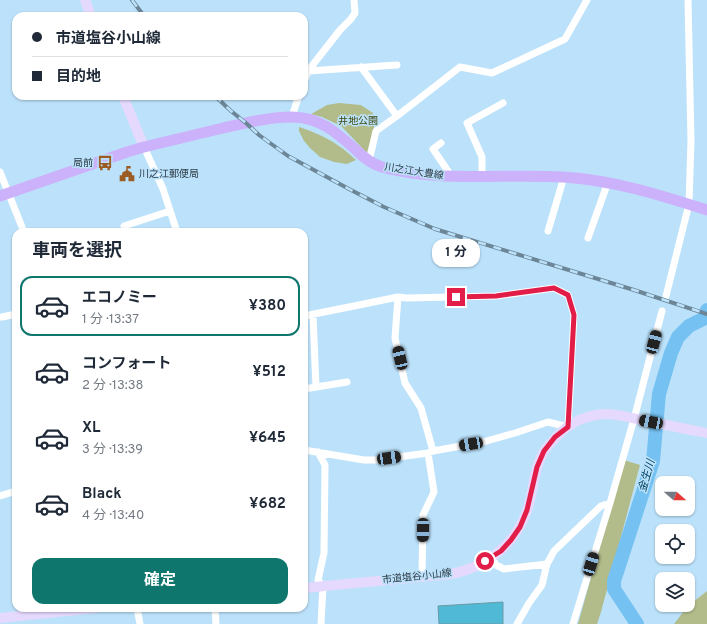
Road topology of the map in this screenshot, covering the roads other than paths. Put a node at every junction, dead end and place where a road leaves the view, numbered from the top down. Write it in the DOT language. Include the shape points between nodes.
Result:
graph roads {
  1 [pos="85,0"];
  2 [pos="354,0"];
  3 [pos="587,0"];
  4 [pos="688,0"];
  5 [pos="90,12"];
  6 [pos="397,65"];
  7 [pos="361,67"];
  8 [pos="308,71"];
  9 [pos="125,100"];
  10 [pos="298,100"];
  11 [pos="502,103"];
  12 [pos="397,116"];
  13 [pos="292,117"];
  14 [pos="442,143"];
  15 [pos="144,147"];
  16 [pos="369,161"];
  17 [pos="0,172"];
  18 [pos="482,176"];
  19 [pos="452,177"];
  20 [pos="564,177"];
  21 [pos="608,182"];
  22 [pos="4,195"];
  23 [pos="689,204"];
  24 [pos="707,210"];
  25 [pos="170,211"];
  26 [pos="124,226"];
  27 [pos="22,228"];
  28 [pos="176,228"];
  29 [pos="548,231"];
  30 [pos="588,238"];
  31 [pos="666,296"];
  32 [pos="398,297"];
  33 [pos="662,311"];
  34 [pos="313,314"];
  35 [pos="12,315"];
  36 [pos="308,315"];
  37 [pos="2,317"];
  38 [pos="346,382"];
  39 [pos="316,387"];
  40 [pos="308,388"];
  41 [pos="635,419"];
  42 [pos="568,427"];
  43 [pos="707,433"];
  44 [pos="308,451"];
  45 [pos="318,452"];
  46 [pos="430,452"];
  47 [pos="12,492"];
  48 [pos="0,496"];
  49 [pos="610,503"];
  50 [pos="492,557"];
  51 [pos="547,564"];
  52 [pos="422,576"];
  53 [pos="323,586"];
  54 [pos="308,588"];
  55 [pos="58,612"];
  56 [pos="138,612"];
  57 [pos="215,612"];
  58 [pos="0,618"];
  59 [pos="140,624"];
  60 [pos="216,624"];
  61 [pos="321,624"];
  62 [pos="517,624"];
  63 [pos="573,624"];
  1 -- 5 [label="street"];
  2 -- 8 [label="street" via="355,13 351,20"];
  3 -- 12 [label="street" via="565,39 492,74 460,67"];
  4 -- 23 [label="street" via="691,141"];
  6 -- 7 [label="street"];
  7 -- 8 [label="street"];
  7 -- 12 [label="street"];
  9 -- 15 [label="street"];
  10 -- 13 [label="street"];
  11 -- 18 [label="street" via="467,123 482,157"];
  12 -- 16 [label="street" via="376,130"];
  13 -- 15 [label="main road, 川之江大豊線" via="246,123"];
  13 -- 16 [label="main road, 川之江大豊線" via="328,127"];
  14 -- 19 [label="street" via="433,149"];
  15 -- 22 [label="main road, 川之江大豊線"];
  15 -- 25 [label="street"];
  16 -- 19 [label="main road, 川之江大豊線" via="395,170"];
  17 -- 22 [label="street"];
  18 -- 19 [label="main road, 川之江大豊線"];
  18 -- 20 [label="main road, 川之江大豊線"];
  20 -- 21 [label="main road, 川之江大豊線"];
  20 -- 29 [label="street"];
  21 -- 23 [label="main road, 川之江大豊線"];
  21 -- 30 [label="street"];
  22 -- 27 [label="street"];
  23 -- 24 [label="main road, 川之江大豊線"];
  23 -- 31 [label="street"];
  25 -- 26 [label="street"];
  25 -- 28 [label="street"];
  32 -- 34 [label="street"];
  32 -- 42 [label="street" via="496,296 554,288 568,295 574,315"];
  32 -- 46 [label="street" via="395,338 405,383 421,408"];
  33 -- 41 [label="street"];
  34 -- 36 [label="street"];
  34 -- 39 [label="street"];
  35 -- 37 [label="street"];
  38 -- 39 [label="street"];
  39 -- 40 [label="street"];
  41 -- 42 [label="street, 市道塩谷小山線" via="597,414"];
  41 -- 43 [label="street, 市道塩谷小山線"];
  41 -- 49 [label="street"];
  42 -- 46 [label="street" via="548,422 483,442"];
  42 -- 50 [label="street, 市道塩谷小山線" via="555,437 544,451 520,527 501,551"];
  44 -- 45 [label="street"];
  45 -- 46 [label="street" via="376,460"];
  45 -- 53 [label="street" via="325,465 324,553 318,580"];
  46 -- 52 [label="street" via="434,492 423,515"];
  47 -- 48 [label="street"];
  49 -- 51 [label="street" via="601,506 554,551"];
  49 -- 63 [label="street"];
  50 -- 51 [label="street" via="496,565 504,569"];
  50 -- 52 [label="street, 市道塩谷小山線" via="464,571"];
  51 -- 62 [label="street" via="542,585"];
  52 -- 53 [label="street, 市道塩谷小山線"];
  53 -- 54 [label="street, 市道塩谷小山線"];
  53 -- 61 [label="street"];
  55 -- 58 [label="street"];
  56 -- 59 [label="street"];
  57 -- 60 [label="street"];
}
